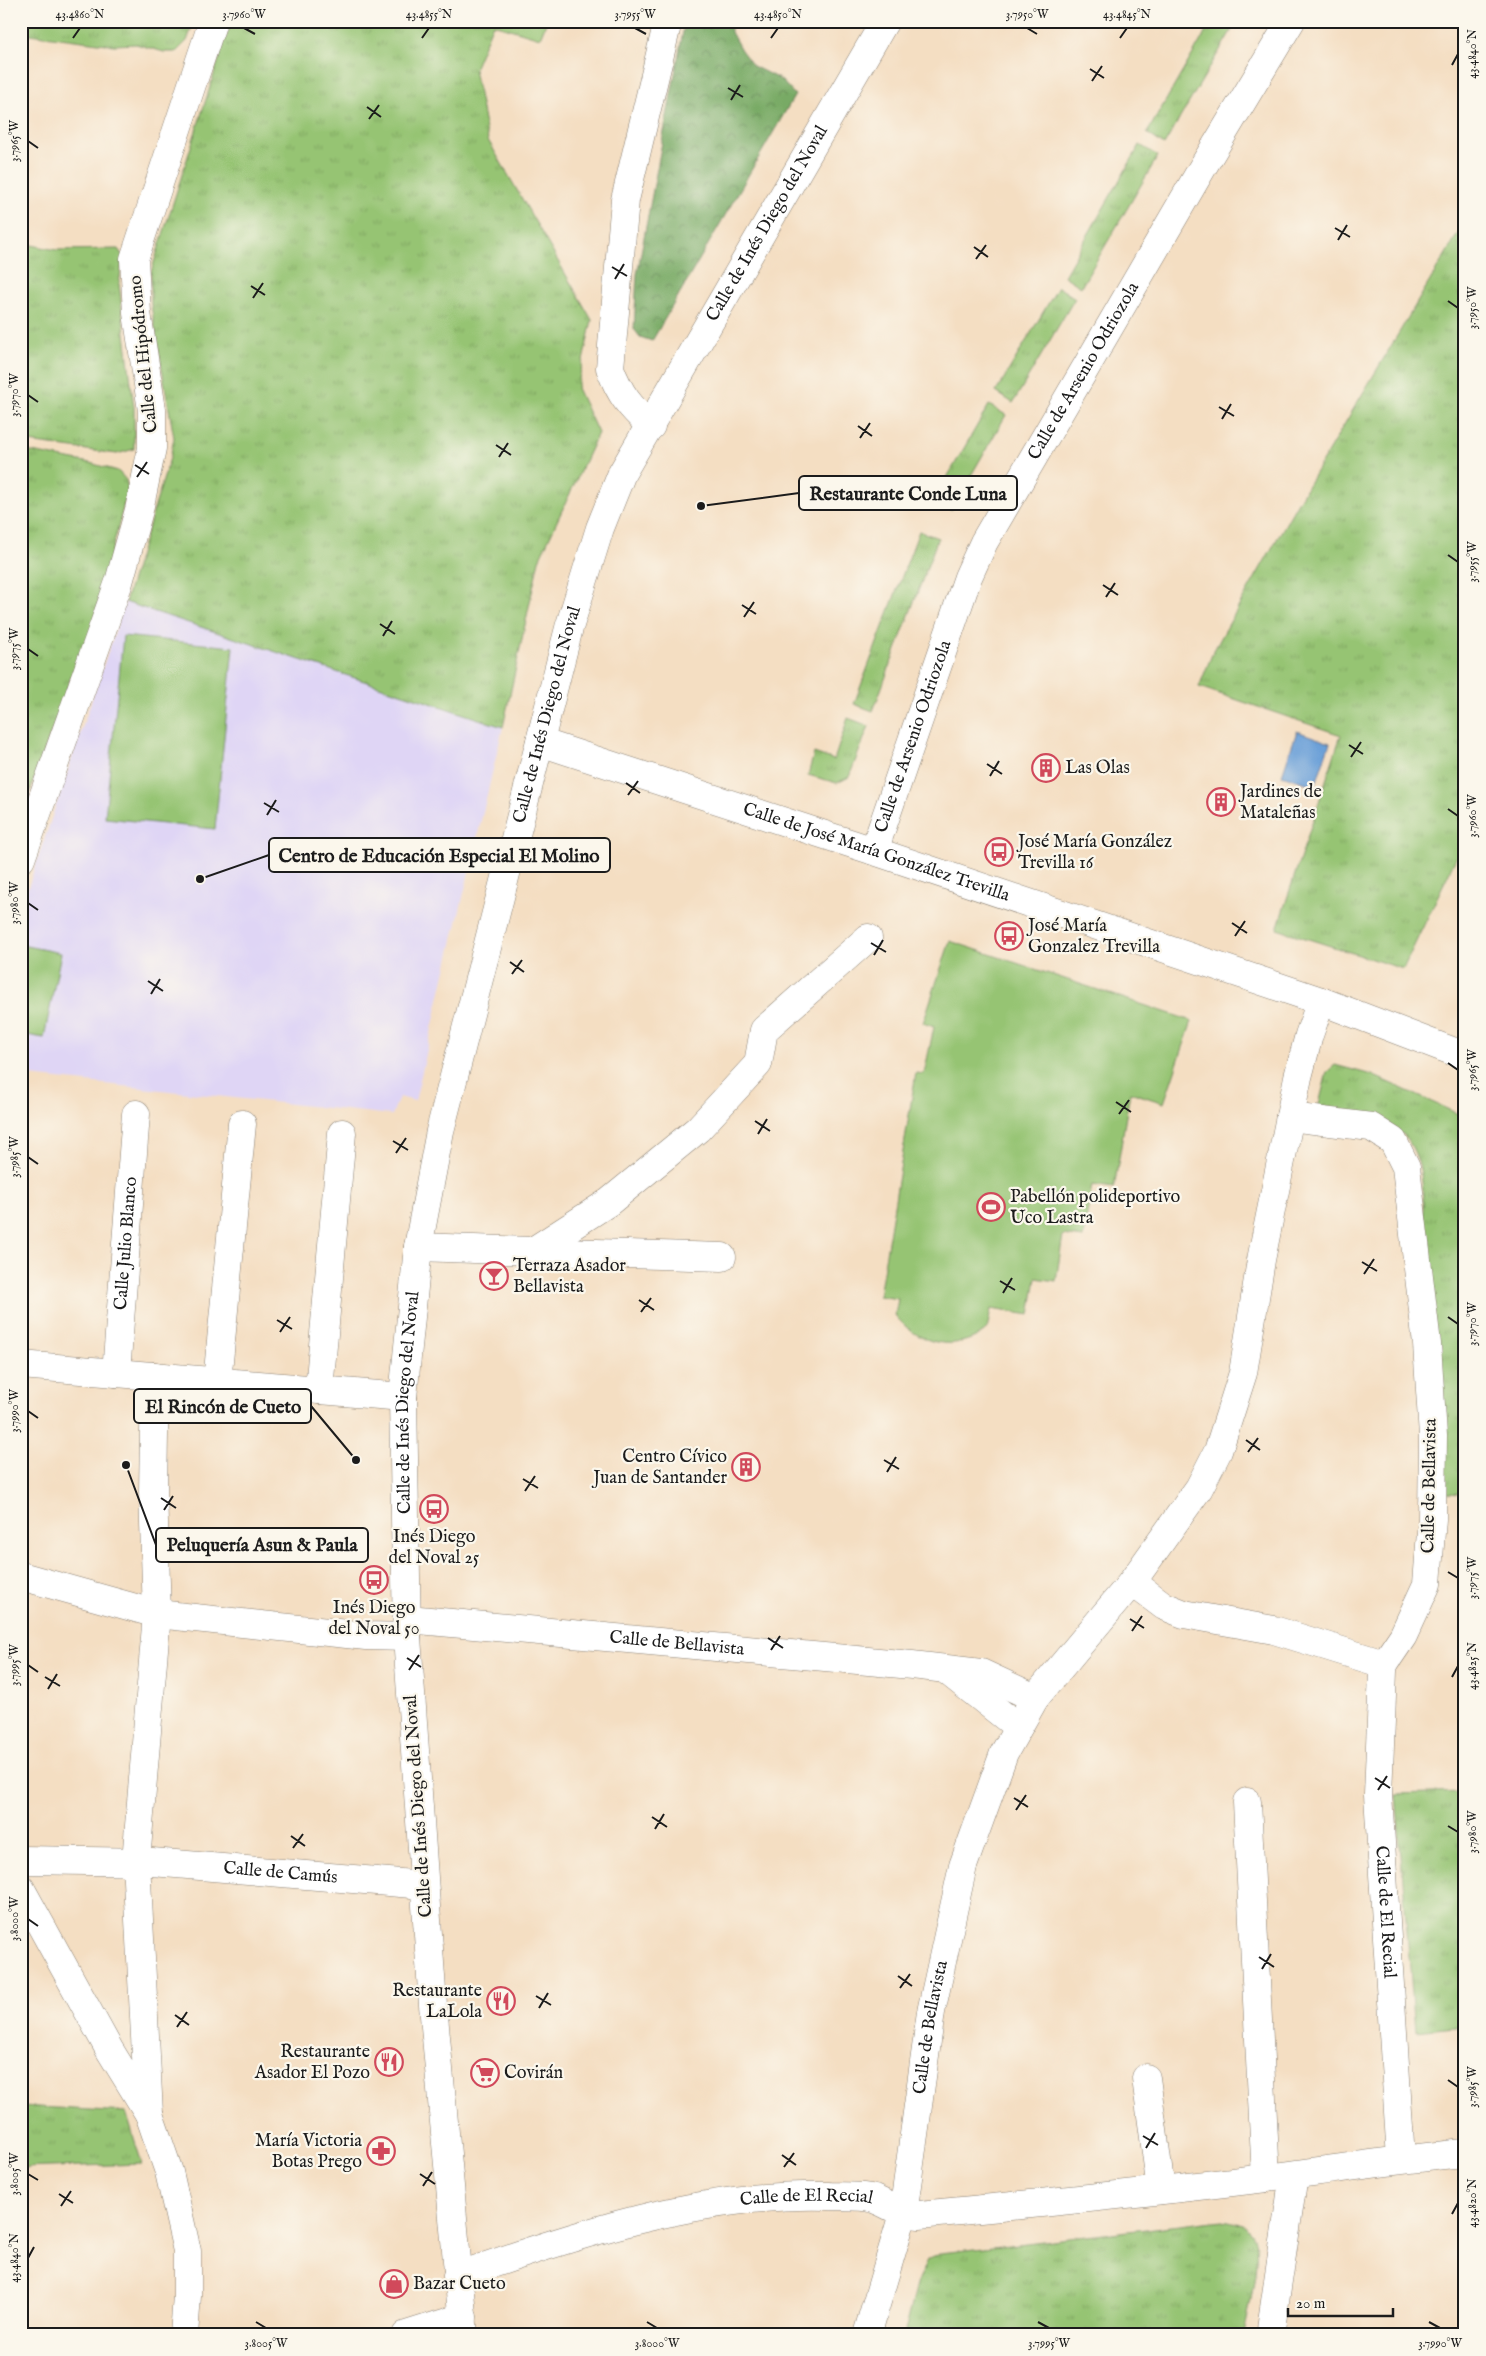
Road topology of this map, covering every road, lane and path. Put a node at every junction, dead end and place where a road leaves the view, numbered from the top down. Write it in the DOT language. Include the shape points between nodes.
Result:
graph roads {
  1 [pos="213,21"];
  2 [pos="668,21"];
  3 [pos="885,21"];
  4 [pos="1291,21"];
  5 [pos="651,426"];
  6 [pos="540,742"];
  7 [pos="874,852"];
  8 [pos="21,859"];
  9 [pos="868,938"];
  10 [pos="1321,1002"];
  11 [pos="1465,1056"];
  12 [pos="136,1114"];
  13 [pos="1290,1117"];
  14 [pos="242,1124"];
  15 [pos="342,1133"];
  16 [pos="418,1248"];
  17 [pos="533,1251"];
  18 [pos="722,1257"];
  19 [pos="21,1365"];
  20 [pos="116,1373"];
  21 [pos="155,1376"];
  22 [pos="218,1382"];
  23 [pos="319,1390"];
  24 [pos="403,1397"];
  25 [pos="21,1576"];
  26 [pos="1132,1582"];
  27 [pos="157,1614"];
  28 [pos="407,1628"];
  29 [pos="1384,1664"];
  30 [pos="945,1669"];
  31 [pos="1035,1698"];
  32 [pos="1018,1727"];
  33 [pos="1247,1802"];
  34 [pos="21,1860"];
  35 [pos="136,1861"];
  36 [pos="424,1885"];
  37 [pos="21,1889"];
  38 [pos="1146,2078"];
  39 [pos="149,2114"];
  40 [pos="1465,2153"];
  41 [pos="1401,2159"];
  42 [pos="1294,2175"];
  43 [pos="1266,2178"];
  44 [pos="1161,2190"];
  45 [pos="902,2214"];
  46 [pos="457,2276"];
  47 [pos="464,2326"];
  48 [pos="184,2335"];
  49 [pos="406,2335"];
  50 [pos="867,2335"];
  51 [pos="1270,2335"];
  1 -- 8 [label="street, Calle del Hipódromo" via="134,259 137,313 152,410 152,448 139,510 119,582"];
  2 -- 5 [label="street" via="626,200 610,368 629,406"];
  3 -- 5 [label="street, Calle de Inés Diego del Noval"];
  4 -- 7 [label="street, Calle de Arsenio Odriozola" via="984,542 968,577"];
  5 -- 6 [label="street, Calle de Inés Diego del Noval" via="622,473 600,528 569,628"];
  6 -- 7 [label="street, Calle de José María González Trevilla"];
  6 -- 16 [label="street, Calle de Inés Diego del Noval" via="440,1131"];
  7 -- 10 [label="street, Calle de José María González Trevilla"];
  9 -- 17 [label="street" via="764,1030 758,1064 698,1129 609,1202"];
  10 -- 11 [label="street, Calle de José María González Trevilla"];
  10 -- 13 [label="street, Calle de Bellavista" via="1309,1035"];
  12 -- 20 [label="street, Calle Julio Blanco"];
  13 -- 26 [label="street, Calle de Bellavista" via="1261,1260 1243,1374 1218,1451 1199,1488"];
  13 -- 29 [label="street, Calle de Bellavista" via="1371,1127 1392,1141 1406,1167 1427,1344 1433,1436 1432,1519 1427,1584 1403,1636"];
  14 -- 22 [label="street"];
  15 -- 23 [label="street"];
  16 -- 17 [label="street"];
  16 -- 24 [label="street, Calle de Inés Diego del Noval"];
  17 -- 18 [label="street"];
  19 -- 20 [label="street"];
  20 -- 21 [label="street"];
  21 -- 22 [label="street"];
  21 -- 27 [label="street" via="153,1492"];
  22 -- 23 [label="street"];
  23 -- 24 [label="street"];
  24 -- 28 [label="street, Calle de Inés Diego del Noval"];
  25 -- 27 [label="street"];
  26 -- 29 [label="street" via="1164,1606 1184,1614 1274,1630"];
  26 -- 31 [label="street, Calle de Bellavista"];
  27 -- 28 [label="street" via="366,1636"];
  27 -- 35 [label="street"];
  28 -- 30 [label="street, Calle de Bellavista"];
  28 -- 36 [label="street, Calle de Inés Diego del Noval"];
  29 -- 41 [label="street, Calle de El Recial" via="1378,1795"];
  30 -- 31 [label="street, Calle de Bellavista" via="980,1674"];
  30 -- 32 [label="street"];
  31 -- 32 [label="street, Calle de Bellavista"];
  32 -- 45 [label="street, Calle de Bellavista" via="1004,1753 963,1866 931,2012"];
  33 -- 43 [label="street"];
  34 -- 35 [label="street, Calle de Camús"];
  35 -- 36 [label="street, Calle de Camús"];
  35 -- 39 [label="street"];
  36 -- 46 [label="street, Calle de Inés Diego del Noval"];
  37 -- 39 [label="street" via="109,2049"];
  38 -- 44 [label="street"];
  39 -- 48 [label="street" via="169,2172 187,2251 188,2296"];
  40 -- 41 [label="street, Calle de El Recial"];
  41 -- 42 [label="street, Calle de El Recial"];
  42 -- 43 [label="street, Calle de El Recial"];
  42 -- 51 [label="street"];
  43 -- 44 [label="street, Calle de El Recial"];
  44 -- 45 [label="street, Calle de El Recial" via="920,2215"];
  45 -- 46 [label="street, Calle de El Recial" via="872,2198 826,2196 737,2200 644,2218"];
  45 -- 50 [label="street, Calle de Bellavista"];
  46 -- 47 [label="street, Calle de Inés Diego del Noval"];
  47 -- 49 [label="street"];
}
